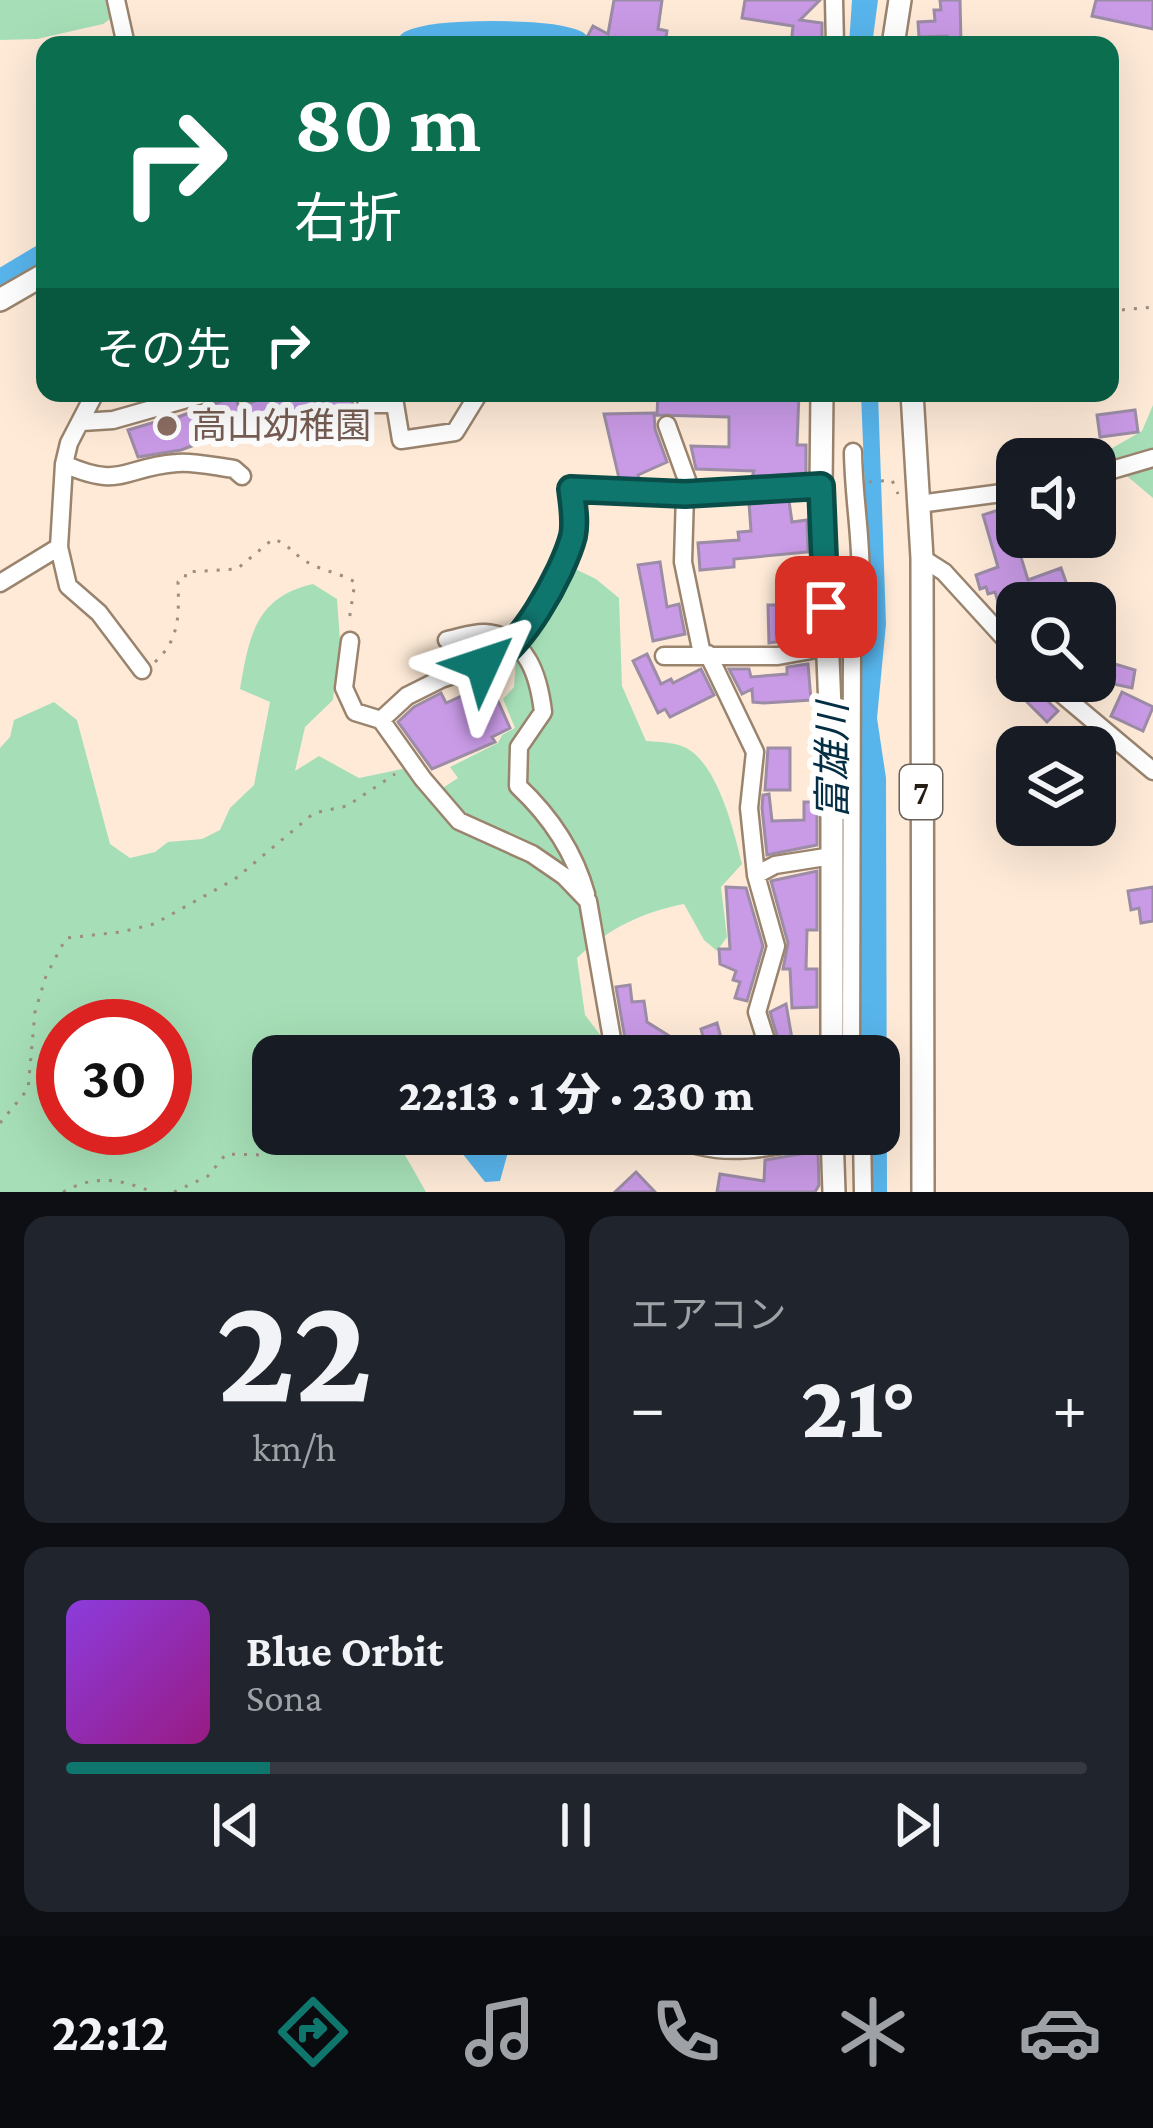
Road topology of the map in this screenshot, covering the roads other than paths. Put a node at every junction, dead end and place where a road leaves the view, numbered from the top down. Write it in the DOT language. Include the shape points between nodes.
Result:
graph roads {
  1 [pos="116,0"];
  2 [pos="834,0"];
  3 [pos="900,0"];
  4 [pos="125,36"];
  5 [pos="835,36"];
  6 [pos="894,36"];
  7 [pos="36,279"];
  8 [pos="0,300"];
  9 [pos="91,402"];
  10 [pos="176,402"];
  11 [pos="367,402"];
  12 [pos="473,402"];
  13 [pos="822,402"];
  14 [pos="913,402"];
  15 [pos="82,422"];
  16 [pos="667,425"];
  17 [pos="853,452"];
  18 [pos="1153,458"];
  19 [pos="64,464"];
  20 [pos="1116,469"];
  21 [pos="242,476"];
  22 [pos="821,486"];
  23 [pos="688,494"];
  24 [pos="996,494"];
  25 [pos="919,504"];
  26 [pos="59,547"];
  27 [pos="922,558"];
  28 [pos="0,583"];
  29 [pos="996,629"];
  30 [pos="447,640"];
  31 [pos="350,641"];
  32 [pos="515,644"];
  33 [pos="828,647"];
  34 [pos="705,654"];
  35 [pos="664,656"];
  36 [pos="142,670"];
  37 [pos="1071,702"];
  38 [pos="381,719"];
  39 [pos="1153,771"];
  40 [pos="832,856"];
  41 [pos="756,874"];
  42 [pos="588,901"];
  43 [pos="611,1035"];
  44 [pos="765,1035"];
  45 [pos="832,1035"];
  46 [pos="851,1035"];
  47 [pos="833,1155"];
  48 [pos="862,1155"];
  49 [pos="834,1192"];
  50 [pos="863,1192"];
  51 [pos="923,1192"];
  1 -- 4 [label="street"];
  2 -- 5 [label="street"];
  3 -- 6 [label="main road"];
  7 -- 8 [label="main road"];
  9 -- 15 [label="street"];
  10 -- 15 [label="street"];
  11 -- 12 [label="street" via="395,404 401,440 455,432"];
  13 -- 22 [label="main road"];
  14 -- 25 [label="main road, 7"];
  15 -- 19 [label="street"];
  16 -- 23 [label="street"];
  17 -- 46 [label="street" via="862,538 852,638"];
  18 -- 20 [label="street"];
  19 -- 21 [label="street" via="98,478 185,462"];
  19 -- 26 [label="street"];
  22 -- 23 [label="street"];
  22 -- 33 [label="main road"];
  23 -- 32 [label="street" via="571,489 572,540"];
  23 -- 34 [label="street" via="683,562"];
  24 -- 25 [label="street"];
  25 -- 27 [label="main road, 7"];
  26 -- 28 [label="street"];
  26 -- 36 [label="street" via="68,586"];
  27 -- 29 [label="street"];
  27 -- 51 [label="main road, 7"];
  30 -- 32 [label="street" via="486,633"];
  31 -- 38 [label="street" via="347,700 356,712"];
  32 -- 38 [label="street" via="497,661 407,695"];
  32 -- 42 [label="street" via="532,664 543,712 519,747 518,786 558,831"];
  33 -- 34 [label="street" via="778,656"];
  33 -- 40 [label="main road"];
  34 -- 35 [label="street"];
  34 -- 41 [label="street" via="754,752"];
  37 -- 39 [label="street"];
  38 -- 42 [label="street" via="460,821 532,854"];
  40 -- 41 [label="street"];
  40 -- 45 [label="main road"];
  41 -- 44 [label="street" via="776,946 758,1012"];
  42 -- 43 [label="street"];
  47 -- 49 [label="main road"];
  48 -- 50 [label="street"];
}
